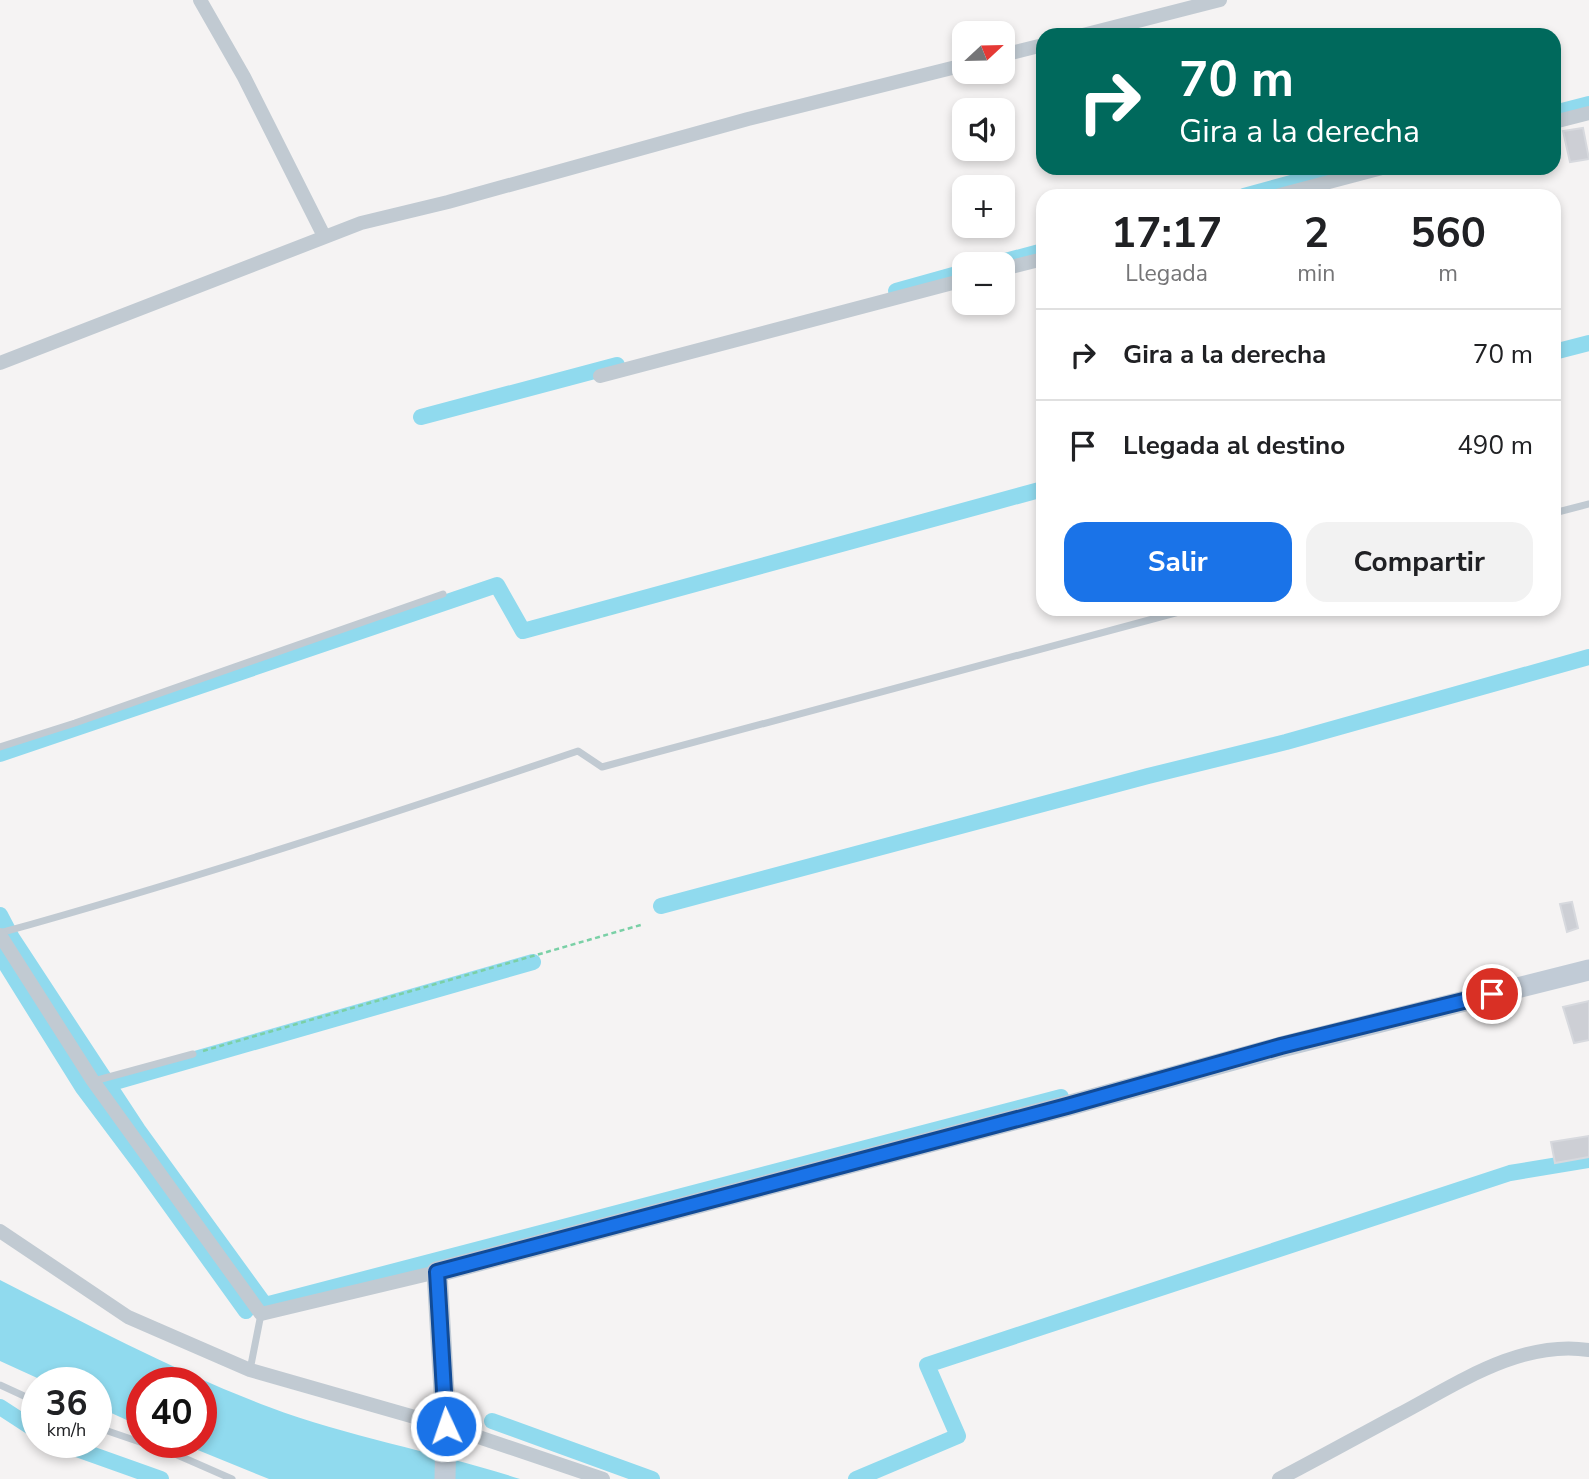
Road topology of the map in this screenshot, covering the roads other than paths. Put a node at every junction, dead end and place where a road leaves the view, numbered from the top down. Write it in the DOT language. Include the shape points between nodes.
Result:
graph roads {
  1 [pos="200,0"];
  2 [pos="1220,0"];
  3 [pos="1110,28"];
  4 [pos="1036,47"];
  5 [pos="1015,52"];
  6 [pos="952,68"];
  7 [pos="1589,113"];
  8 [pos="1561,120"];
  9 [pos="1355,175"];
  10 [pos="1302,189"];
  11 [pos="324,236"];
  12 [pos="1036,261"];
  13 [pos="1015,267"];
  14 [pos="952,283"];
  15 [pos="0,363"];
  16 [pos="600,376"];
  17 [pos="1589,504"];
  18 [pos="1561,511"];
  19 [pos="443,594"];
  20 [pos="1164,616"];
  21 [pos="0,747"];
  22 [pos="0,934"];
  23 [pos="1589,970"];
  24 [pos="193,1054"];
  25 [pos="93,1081"];
  26 [pos="0,1231"];
  27 [pos="437,1272"];
  28 [pos="261,1314"];
  29 [pos="1589,1350"];
  30 [pos="250,1370"];
  31 [pos="0,1385"];
  32 [pos="21,1395"];
  33 [pos="445,1431"];
  34 [pos="112,1432"];
  35 [pos="232,1479"];
  36 [pos="445,1479"];
  37 [pos="603,1479"];
  38 [pos="1279,1479"];
  1 -- 11 [label="street"];
  2 -- 3 [label="street"];
  4 -- 5 [label="street"];
  6 -- 11 [label="street"];
  7 -- 8 [label="street"];
  9 -- 10 [label="street"];
  11 -- 15 [label="street"];
  12 -- 13 [label="street"];
  14 -- 16 [label="street"];
  17 -- 18 [label="lane"];
  19 -- 21 [label="lane"];
  20 -- 22 [label="lane" via="602,767 578,751 123,899"];
  22 -- 25 [label="street"];
  23 -- 27 [label="street" via="1281,1046"];
  24 -- 25 [label="lane"];
  25 -- 28 [label="street"];
  26 -- 30 [label="street" via="128,1317"];
  27 -- 28 [label="street"];
  27 -- 33 [label="street"];
  28 -- 30 [label="lane"];
  29 -- 38 [label="street" via="1519,1356 1470,1377"];
  30 -- 33 [label="street"];
  31 -- 32 [label="lane"];
  33 -- 36 [label="street"];
  33 -- 37 [label="street"];
  34 -- 35 [label="lane"];
}
